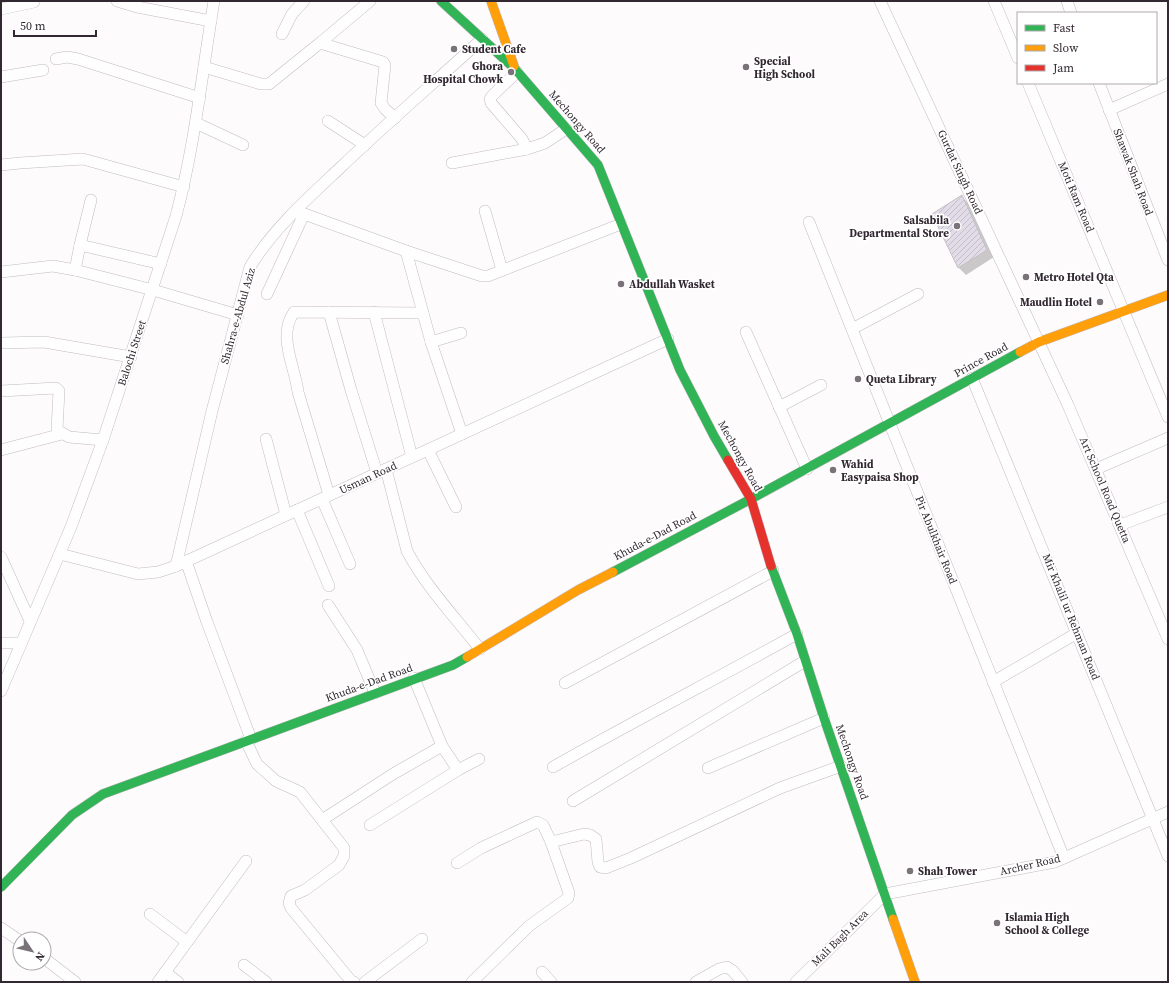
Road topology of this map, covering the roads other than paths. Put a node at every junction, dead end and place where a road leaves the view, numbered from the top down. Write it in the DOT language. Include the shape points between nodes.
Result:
graph roads {
  1 [pos="117,1"];
  2 [pos="214,1"];
  3 [pos="304,1"];
  4 [pos="370,1"];
  5 [pos="441,1"];
  6 [pos="490,1"];
  7 [pos="880,1"];
  8 [pos="994,1"];
  9 [pos="1067,1"];
  10 [pos="34,2"];
  11 [pos="1,9"];
  12 [pos="1072,12"];
  13 [pos="211,21"];
  14 [pos="282,34"];
  15 [pos="482,39"];
  16 [pos="320,43"];
  17 [pos="1017,56"];
  18 [pos="56,59"];
  19 [pos="204,67"];
  20 [pos="43,70"];
  21 [pos="516,70"];
  22 [pos="1,77"];
  23 [pos="1028,84"];
  24 [pos="1099,84"];
  25 [pos="1168,84"];
  26 [pos="200,98"];
  27 [pos="1109,110"];
  28 [pos="395,118"];
  29 [pos="328,121"];
  30 [pos="196,123"];
  31 [pos="566,129"];
  32 [pos="365,144"];
  33 [pos="243,145"];
  34 [pos="527,149"];
  35 [pos="452,163"];
  36 [pos="1,165"];
  37 [pos="184,187"];
  38 [pos="91,200"];
  39 [pos="485,211"];
  40 [pos="300,213"];
  41 [pos="810,222"];
  42 [pos="621,224"];
  43 [pos="80,245"];
  44 [pos="406,250"];
  45 [pos="1168,260"];
  46 [pos="161,264"];
  47 [pos="75,270"];
  48 [pos="502,270"];
  49 [pos="1,272"];
  50 [pos="153,290"];
  51 [pos="267,294"];
  52 [pos="918,294"];
  53 [pos="1168,295"];
  54 [pos="1123,311"];
  55 [pos="329,312"];
  56 [pos="374,312"];
  57 [pos="424,313"];
  58 [pos="238,315"];
  59 [pos="852,329"];
  60 [pos="746,332"];
  61 [pos="461,333"];
  62 [pos="668,339"];
  63 [pos="431,342"];
  64 [pos="1039,342"];
  65 [pos="1,343"];
  66 [pos="131,357"];
  67 [pos="972,378"];
  68 [pos="821,385"];
  69 [pos="1,391"];
  70 [pos="779,407"];
  71 [pos="1168,417"];
  72 [pos="889,424"];
  73 [pos="62,434"];
  74 [pos="462,434"];
  75 [pos="1168,438"];
  76 [pos="266,439"];
  77 [pos="103,440"];
  78 [pos="1,450"];
  79 [pos="428,450"];
  80 [pos="412,457"];
  81 [pos="807,469"];
  82 [pos="1096,469"];
  83 [pos="382,471"];
  84 [pos="326,497"];
  85 [pos="751,500"];
  86 [pos="456,507"];
  87 [pos="1168,507"];
  88 [pos="297,510"];
  89 [pos="286,515"];
  90 [pos="1120,525"];
  91 [pos="60,554"];
  92 [pos="1,557"];
  93 [pos="181,563"];
  94 [pos="350,564"];
  95 [pos="774,571"];
  96 [pos="329,586"];
  97 [pos="328,605"];
  98 [pos="30,621"];
  99 [pos="1078,633"];
  100 [pos="797,634"];
  101 [pos="1168,639"];
  102 [pos="1,643"];
  103 [pos="21,643"];
  104 [pos="480,649"];
  105 [pos="805,661"];
  106 [pos="414,678"];
  107 [pos="993,682"];
  108 [pos="565,683"];
  109 [pos="1,691"];
  110 [pos="375,693"];
  111 [pos="824,718"];
  112 [pos="248,740"];
  113 [pos="442,746"];
  114 [pos="479,759"];
  115 [pos="841,766"];
  116 [pos="553,767"];
  117 [pos="708,768"];
  118 [pos="458,770"];
  119 [pos="573,801"];
  120 [pos="1168,812"];
  121 [pos="1153,819"];
  122 [pos="322,820"];
  123 [pos="370,825"];
  124 [pos="551,842"];
  125 [pos="1168,856"];
  126 [pos="1064,858"];
  127 [pos="246,861"];
  128 [pos="457,863"];
  129 [pos="1,887"];
  130 [pos="885,894"];
  131 [pos="150,914"];
  132 [pos="1,928"];
  133 [pos="12,936"];
  134 [pos="422,939"];
  135 [pos="187,942"];
  136 [pos="52,964"];
  137 [pos="244,965"];
  138 [pos="165,972"];
  139 [pos="542,972"];
  140 [pos="75,982"];
  141 [pos="158,982"];
  142 [pos="178,982"];
  143 [pos="266,982"];
  144 [pos="352,982"];
  145 [pos="365,982"];
  146 [pos="472,982"];
  147 [pos="550,982"];
  148 [pos="696,982"];
  149 [pos="742,982"];
  150 [pos="796,982"];
  151 [pos="915,982"];
  1 -- 13 [label="street"];
  2 -- 13 [label="street, Balochi Street"];
  3 -- 14 [label="street" via="292,14"];
  4 -- 16 [label="street"];
  5 -- 15 [label="street, Mechongy Road"];
  6 -- 21 [label="street"];
  7 -- 64 [label="street, Gurdat Singh Road"];
  8 -- 17 [label="street"];
  9 -- 12 [label="street"];
  10 -- 11 [label="street"];
  13 -- 19 [label="street, Balochi Street"];
  15 -- 21 [label="street, Mechongy Road"];
  15 -- 28 [label="street, Shahra-e-Abdul Aziz"];
  16 -- 19 [label="street" via="269,84 261,84"];
  16 -- 28 [label="street" via="383,62 385,65 381,103"];
  18 -- 26 [label="street" via="78,59"];
  19 -- 26 [label="street, Balochi Street"];
  20 -- 22 [label="street"];
  21 -- 31 [label="street, Mechongy Road"];
  21 -- 34 [label="street" via="490,99"];
  23 -- 54 [label="street, Moti Ram Road"];
  24 -- 27 [label="street, Shawak Shah Road"];
  25 -- 27 [label="street"];
  26 -- 30 [label="street, Balochi Street"];
  27 -- 45 [label="street, Shawak Shah Road"];
  28 -- 32 [label="street, Shahra-e-Abdul Aziz"];
  29 -- 32 [label="street"];
  30 -- 33 [label="street"];
  30 -- 37 [label="street, Balochi Street"];
  31 -- 34 [label="street" via="545,143"];
  31 -- 42 [label="street, Mechongy Road" via="598,165"];
  32 -- 40 [label="street, Shahra-e-Abdul Aziz"];
  34 -- 35 [label="street"];
  36 -- 37 [label="street" via="83,159"];
  37 -- 46 [label="street, Balochi Street"];
  38 -- 43 [label="street"];
  39 -- 48 [label="street"];
  40 -- 44 [label="street"];
  40 -- 51 [label="street"];
  40 -- 58 [label="street, Shahra-e-Abdul Aziz" via="260,251 250,267"];
  41 -- 59 [label="street, Pir Abulkhair Road"];
  42 -- 48 [label="street"];
  42 -- 62 [label="street, Mechongy Road"];
  43 -- 46 [label="street"];
  43 -- 47 [label="street"];
  44 -- 48 [label="street" via="482,276"];
  44 -- 57 [label="street"];
  46 -- 50 [label="street, Balochi Street"];
  47 -- 49 [label="street" via="53,266"];
  47 -- 50 [label="street"];
  50 -- 58 [label="street"];
  50 -- 66 [label="street, Balochi Street"];
  52 -- 59 [label="street"];
  53 -- 54 [label="street, Prince Road"];
  54 -- 64 [label="street, Prince Road"];
  54 -- 71 [label="street, Moti Ram Road"];
  55 -- 56 [label="street"];
  55 -- 83 [label="street" via="351,390"];
  55 -- 84 [label="street" via="294,312 288,323 288,351"];
  56 -- 57 [label="street"];
  56 -- 80 [label="street"];
  57 -- 63 [label="street"];
  58 -- 93 [label="street, Shahra-e-Abdul Aziz" via="212,411"];
  59 -- 72 [label="street, Pir Abulkhair Road"];
  60 -- 70 [label="street"];
  61 -- 63 [label="street"];
  62 -- 74 [label="street, Usman Road"];
  62 -- 85 [label="street, Mechongy Road" via="680,370 714,436"];
  63 -- 74 [label="street"];
  64 -- 67 [label="street, Prince Road"];
  64 -- 82 [label="street, Art School Road Quetta"];
  65 -- 66 [label="street" via="44,342"];
  66 -- 77 [label="street, Balochi Street"];
  67 -- 72 [label="street, Prince Road"];
  67 -- 99 [label="street, Mir Khalil ur Rehman Road"];
  68 -- 70 [label="street"];
  69 -- 73 [label="street" via="56,388 59,391 57,430"];
  70 -- 81 [label="street"];
  72 -- 81 [label="street, Prince Road"];
  72 -- 107 [label="street, Pir Abulkhair Road"];
  73 -- 77 [label="street"];
  73 -- 78 [label="street"];
  74 -- 79 [label="street, Usman Road"];
  75 -- 82 [label="street"];
  76 -- 89 [label="street"];
  77 -- 91 [label="street, Balochi Street"];
  79 -- 80 [label="street, Usman Road"];
  79 -- 86 [label="street"];
  80 -- 83 [label="street, Usman Road"];
  81 -- 85 [label="street, Prince Road"];
  82 -- 90 [label="street, Art School Road Quetta"];
  83 -- 84 [label="street, Usman Road"];
  83 -- 104 [label="street" via="407,551 413,562"];
  84 -- 88 [label="street, Usman Road"];
  84 -- 94 [label="street"];
  85 -- 95 [label="street, Mechongy Road"];
  85 -- 104 [label="street, Khuda-e-Dad Road" via="578,590"];
  87 -- 90 [label="street"];
  88 -- 89 [label="street, Usman Road"];
  88 -- 96 [label="street"];
  89 -- 93 [label="street, Usman Road"];
  90 -- 101 [label="street, Art School Road Quetta"];
  91 -- 93 [label="street, Usman Road" via="138,574 158,572"];
  91 -- 98 [label="street, Balochi Street"];
  92 -- 98 [label="street"];
  93 -- 112 [label="street" via="207,622"];
  95 -- 100 [label="street, Mechongy Road"];
  95 -- 108 [label="street"];
  97 -- 110 [label="street" via="358,650"];
  98 -- 103 [label="street, Balochi Street"];
  99 -- 107 [label="street"];
  99 -- 121 [label="street, Mir Khalil ur Rehman Road"];
  100 -- 105 [label="street, Mechongy Road"];
  100 -- 116 [label="street"];
  102 -- 103 [label="street"];
  103 -- 109 [label="street, Balochi Street"];
  104 -- 106 [label="street, Khuda-e-Dad Road" via="453,664"];
  105 -- 111 [label="street, Mechongy Road"];
  105 -- 119 [label="street"];
  106 -- 110 [label="street, Khuda-e-Dad Road"];
  106 -- 113 [label="street"];
  107 -- 126 [label="street, Pir Abulkhair Road"];
  110 -- 112 [label="street, Khuda-e-Dad Road"];
  111 -- 115 [label="street, Mechongy Road"];
  111 -- 117 [label="street"];
  112 -- 122 [label="street" via="258,764 276,781 300,792"];
  112 -- 129 [label="street, Khuda-e-Dad Road" via="103,794 72,815"];
  113 -- 118 [label="street"];
  113 -- 122 [label="street"];
  114 -- 118 [label="street"];
  115 -- 124 [label="street" via="780,788 606,868 600,867 596,839 590,835 584,834"];
  115 -- 130 [label="street, Mechongy Road"];
  118 -- 123 [label="street"];
  120 -- 121 [label="street, Archer Road"];
  121 -- 125 [label="street, Mir Khalil ur Rehman Road"];
  121 -- 126 [label="street, Archer Road"];
  122 -- 144 [label="street" via="344,848 344,856 339,865 305,890 291,896 289,903"];
  124 -- 128 [label="street" via="543,825 537,822 481,848"];
  124 -- 146 [label="street" via="569,893 568,898 529,926"];
  126 -- 130 [label="street, Archer Road" via="1055,862"];
  127 -- 135 [label="street"];
  130 -- 150 [label="street, Mali Bagh Area"];
  130 -- 151 [label="street, Mechongy Road"];
  131 -- 135 [label="street"];
  132 -- 133 [label="street"];
  134 -- 145 [label="street"];
  135 -- 138 [label="street"];
  136 -- 140 [label="street"];
  137 -- 143 [label="street"];
  138 -- 141 [label="street"];
  138 -- 142 [label="street"];
  139 -- 147 [label="street"];
  148 -- 149 [label="street" via="727,967"];
}
